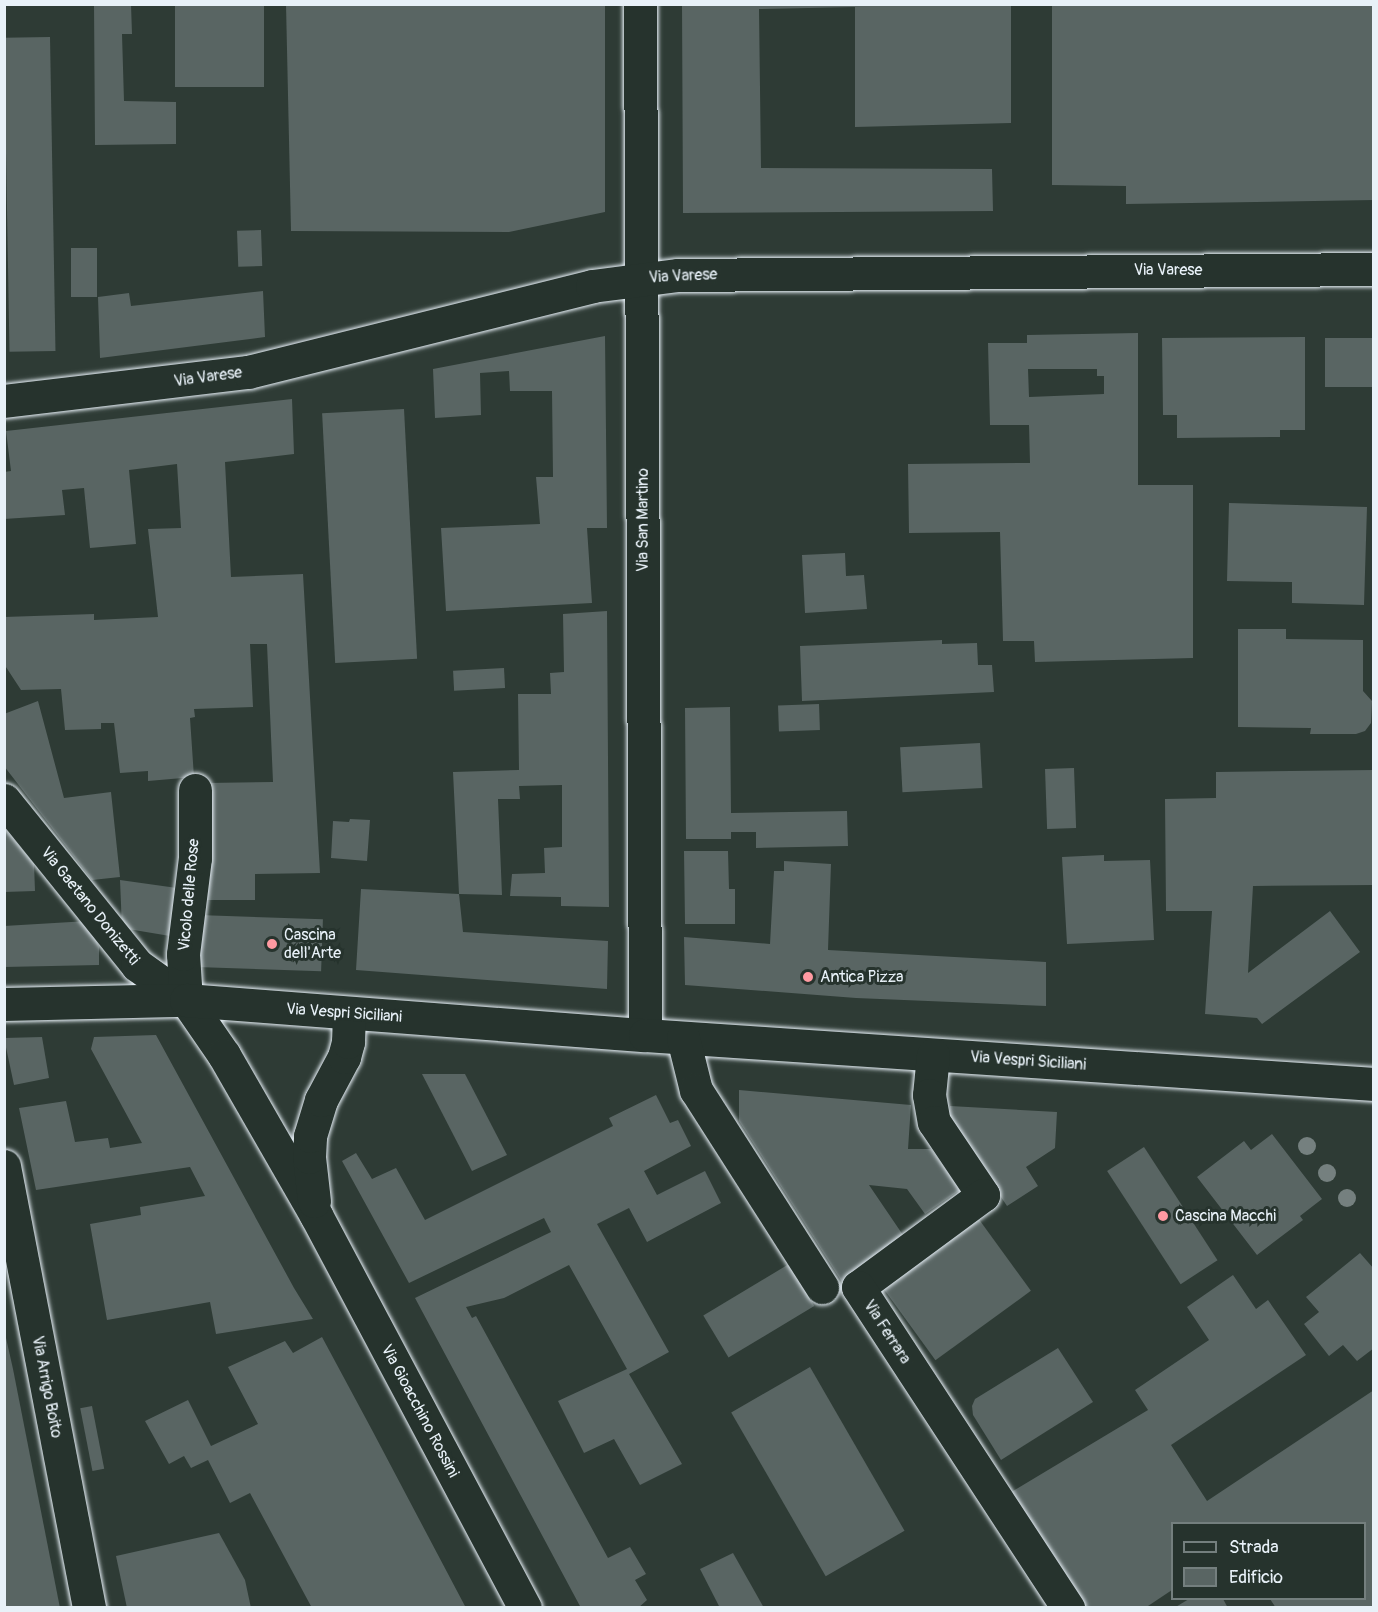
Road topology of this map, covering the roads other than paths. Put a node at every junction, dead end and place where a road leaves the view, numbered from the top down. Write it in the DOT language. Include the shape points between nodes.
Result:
graph roads {
  1 [pos="640,4"];
  2 [pos="1374,269"];
  3 [pos="642,279"];
  4 [pos="4,401"];
  5 [pos="195,790"];
  6 [pos="4,800"];
  7 [pos="186,1000"];
  8 [pos="4,1004"];
  9 [pos="349,1013"];
  10 [pos="645,1035"];
  11 [pos="683,1038"];
  12 [pos="933,1055"];
  13 [pos="1374,1084"];
  14 [pos="4,1166"];
  15 [pos="316,1215"];
  16 [pos="822,1287"];
  17 [pos="89,1608"];
  18 [pos="525,1608"];
  19 [pos="1068,1608"];
  1 -- 3 [label="street, Via San Martino"];
  2 -- 3 [label="street, Via Varese" via="693,274"];
  3 -- 4 [label="street, Via Varese" via="495,308 240,373"];
  3 -- 10 [label="street, Via San Martino"];
  5 -- 7 [label="street, Vicolo delle Rose" via="195,858 183,960"];
  6 -- 7 [label="street, Via Gaetano Donizetti" via="137,965"];
  7 -- 8 [label="street, Via Vespri Siciliani"];
  7 -- 9 [label="street, Via Vespri Siciliani"];
  7 -- 15 [label="street, Via Gioacchino Rossini" via="224,1055"];
  9 -- 10 [label="street, Via Vespri Siciliani"];
  9 -- 15 [label="street, Via Gioacchino Rossini" via="344,1057 321,1100 310,1136"];
  10 -- 11 [label="street, Via Vespri Siciliani"];
  11 -- 12 [label="street, Via Vespri Siciliani"];
  11 -- 16 [label="street" via="696,1090"];
  12 -- 13 [label="street, Via Vespri Siciliani"];
  12 -- 19 [label="street, Via Ferrara" via="929,1095 934,1122 983,1195 858,1287"];
  14 -- 17 [label="street, Via Arrigo Boito"];
  15 -- 18 [label="street, Via Gioacchino Rossini"];
}
